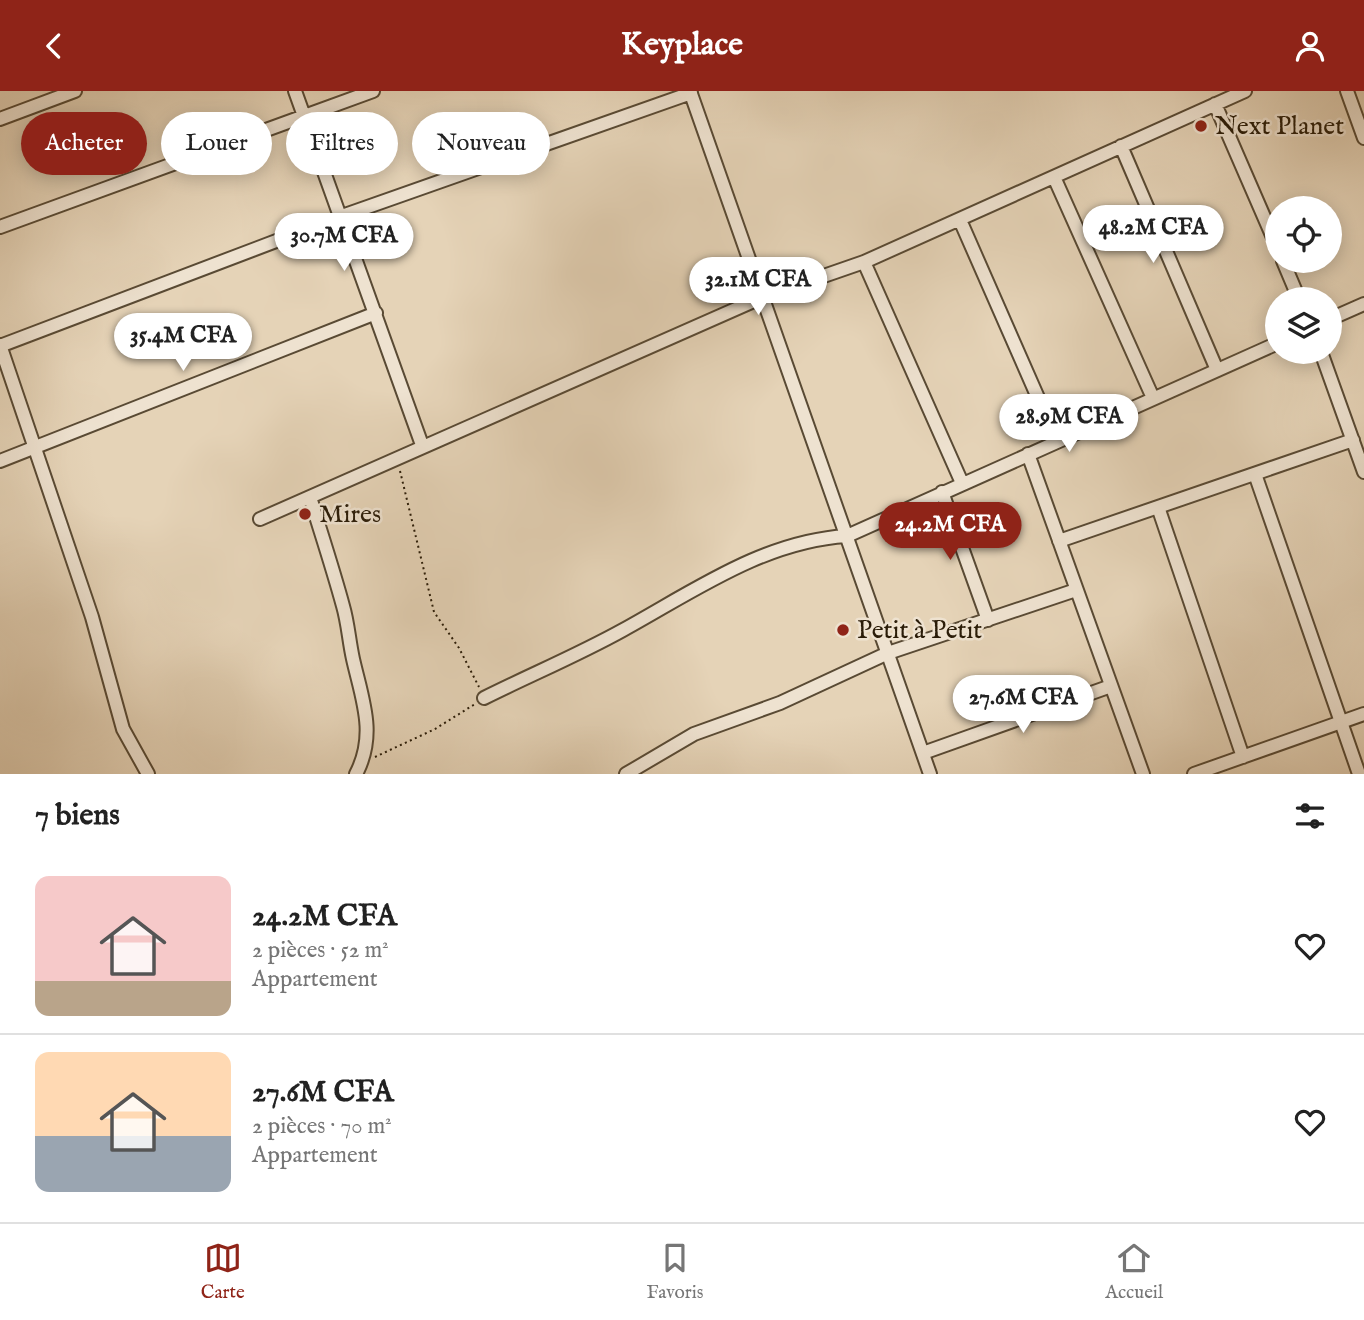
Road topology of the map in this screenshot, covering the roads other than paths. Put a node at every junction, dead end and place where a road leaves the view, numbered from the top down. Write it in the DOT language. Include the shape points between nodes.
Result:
graph roads {
  1 [pos="75,91"];
  2 [pos="295,91"];
  3 [pos="373,91"];
  4 [pos="1244,91"];
  5 [pos="1347,91"];
  6 [pos="691,92"];
  7 [pos="1215,104"];
  8 [pos="303,112"];
  9 [pos="315,112"];
  10 [pos="0,119"];
  11 [pos="286,123"];
  12 [pos="1364,138"];
  13 [pos="1121,146"];
  14 [pos="326,175"];
  15 [pos="1054,177"];
  16 [pos="342,216"];
  17 [pos="1265,219"];
  18 [pos="960,220"];
  19 [pos="0,227"];
  20 [pos="864,262"];
  21 [pos="763,297"];
  22 [pos="1364,304"];
  23 [pos="376,313"];
  24 [pos="1342,314"];
  25 [pos="0,346"];
  26 [pos="1265,349"];
  27 [pos="1325,364"];
  28 [pos="1217,370"];
  29 [pos="1153,398"];
  30 [pos="1353,440"];
  31 [pos="1057,441"];
  32 [pos="422,445"];
  33 [pos="35,447"];
  34 [pos="1028,454"];
  35 [pos="0,461"];
  36 [pos="1364,472"];
  37 [pos="1255,474"];
  38 [pos="962,483"];
  39 [pos="942,492"];
  40 [pos="310,497"];
  41 [pos="1158,507"];
  42 [pos="260,519"];
  43 [pos="847,536"];
  44 [pos="1059,541"];
  45 [pos="1076,590"];
  46 [pos="988,620"];
  47 [pos="888,653"];
  48 [pos="1111,687"];
  49 [pos="484,698"];
  50 [pos="1364,714"];
  51 [pos="1341,722"];
  52 [pos="923,753"];
  53 [pos="1243,757"];
  54 [pos="359,768"];
  55 [pos="148,774"];
  56 [pos="626,774"];
  57 [pos="930,774"];
  58 [pos="1143,774"];
  59 [pos="1194,774"];
  60 [pos="1359,774"];
  1 -- 10 [label="street"];
  2 -- 8 [label="street"];
  3 -- 9 [label="street"];
  4 -- 7 [label="street"];
  5 -- 12 [label="street"];
  6 -- 16 [label="street"];
  6 -- 21 [label="street"];
  7 -- 13 [label="street"];
  7 -- 17 [label="street"];
  11 -- 19 [label="street"];
  13 -- 15 [label="street"];
  13 -- 28 [label="street"];
  14 -- 16 [label="street"];
  15 -- 18 [label="street"];
  15 -- 29 [label="street"];
  16 -- 23 [label="street"];
  16 -- 25 [label="street"];
  18 -- 20 [label="street"];
  18 -- 31 [label="street"];
  20 -- 21 [label="street"];
  20 -- 38 [label="street"];
  21 -- 32 [label="street"];
  21 -- 43 [label="street"];
  22 -- 24 [label="street"];
  23 -- 32 [label="street"];
  23 -- 33 [label="street"];
  25 -- 33 [label="street"];
  26 -- 28 [label="street"];
  27 -- 30 [label="street"];
  28 -- 29 [label="street"];
  29 -- 31 [label="street"];
  30 -- 36 [label="street"];
  30 -- 37 [label="street"];
  31 -- 34 [label="street"];
  32 -- 40 [label="street"];
  33 -- 35 [label="street"];
  33 -- 55 [label="street" via="108,667 123,729"];
  34 -- 38 [label="street"];
  34 -- 44 [label="street"];
  37 -- 41 [label="street"];
  37 -- 51 [label="street"];
  38 -- 39 [label="street"];
  39 -- 43 [label="street"];
  39 -- 46 [label="street"];
  40 -- 42 [label="street"];
  40 -- 54 [label="street" via="366,702 368,733"];
  41 -- 44 [label="street"];
  41 -- 53 [label="street"];
  43 -- 47 [label="street"];
  43 -- 49 [label="street" via="817,538 766,554"];
  44 -- 45 [label="street"];
  45 -- 46 [label="street"];
  45 -- 48 [label="street"];
  46 -- 47 [label="street"];
  47 -- 52 [label="street"];
  47 -- 56 [label="street" via="780,703 694,734"];
  48 -- 52 [label="street"];
  48 -- 58 [label="street"];
  50 -- 51 [label="street"];
  51 -- 53 [label="street"];
  51 -- 60 [label="street"];
  52 -- 57 [label="street"];
  53 -- 59 [label="street"];
}
